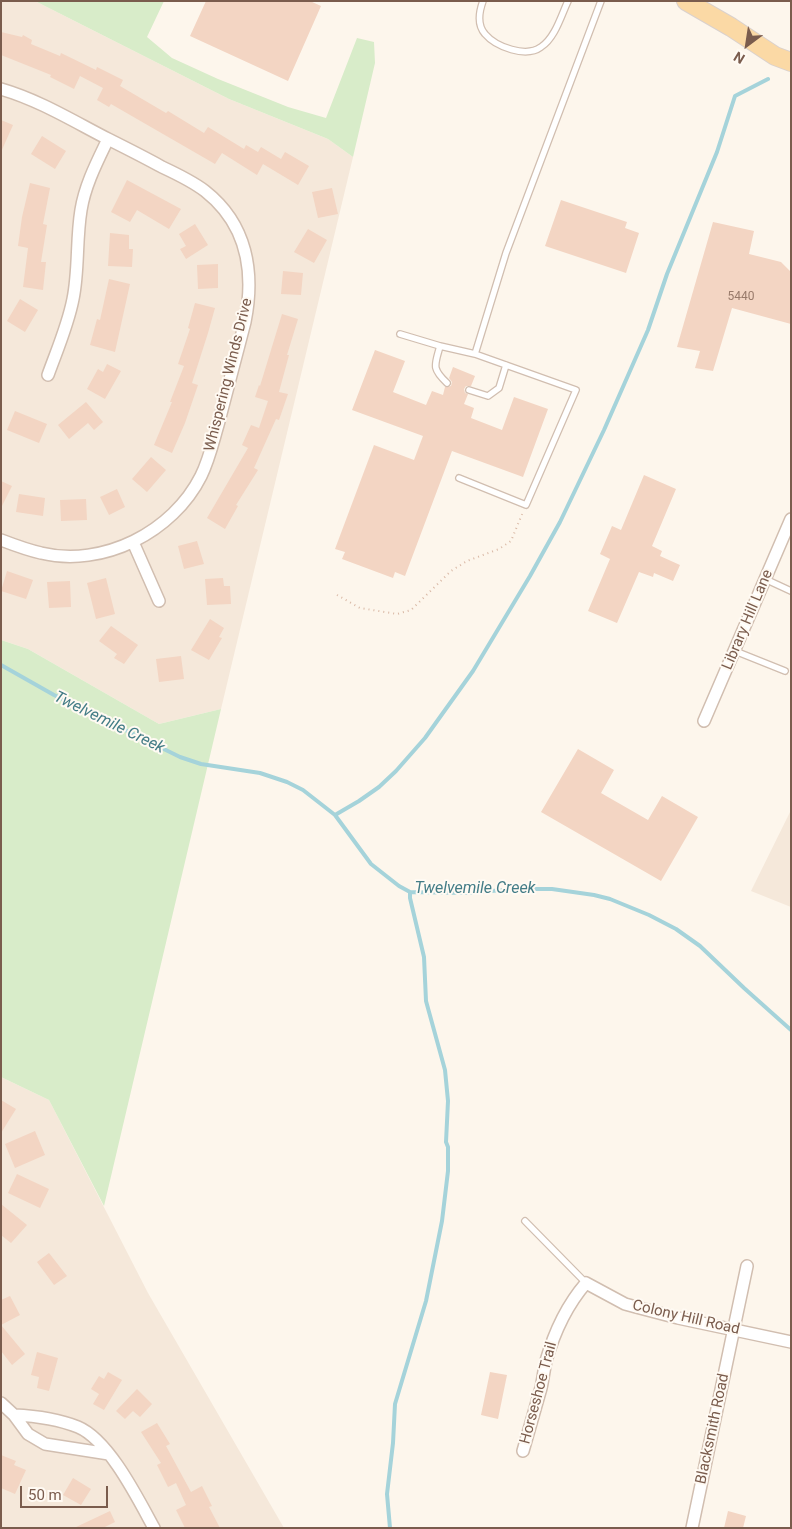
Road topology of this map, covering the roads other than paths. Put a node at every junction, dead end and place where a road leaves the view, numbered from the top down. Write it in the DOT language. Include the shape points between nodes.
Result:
graph roads {
  1 [pos="483,1"];
  2 [pos="568,1"];
  3 [pos="601,1"];
  4 [pos="686,1"];
  5 [pos="787,67"];
  6 [pos="1,89"];
  7 [pos="108,139"];
  8 [pos="400,334"];
  9 [pos="440,346"];
  10 [pos="475,354"];
  11 [pos="506,365"];
  12 [pos="48,376"];
  13 [pos="447,383"];
  14 [pos="469,390"];
  15 [pos="459,478"];
  16 [pos="791,519"];
  17 [pos="1,540"];
  18 [pos="133,542"];
  19 [pos="765,579"];
  20 [pos="791,591"];
  21 [pos="159,601"];
  22 [pos="735,650"];
  23 [pos="785,672"];
  24 [pos="704,721"];
  25 [pos="525,1221"];
  26 [pos="747,1266"];
  27 [pos="586,1283"];
  28 [pos="734,1330"];
  29 [pos="791,1342"];
  30 [pos="1,1403"];
  31 [pos="14,1415"];
  32 [pos="524,1451"];
  33 [pos="109,1454"];
  34 [pos="154,1528"];
  35 [pos="692,1528"];
  1 -- 2 [label="lane" via="479,20 484,33 494,42 518,52 540,48 547,41"];
  3 -- 10 [label="lane" via="506,252"];
  4 -- 5 [label="main road" via="731,27"];
  6 -- 7 [label="street, Whispering Winds Drive" via="25,97"];
  7 -- 12 [label="street" via="84,195 76,284 70,314"];
  7 -- 18 [label="street, Whispering Winds Drive" via="194,184 217,202 238,231 246,252 250,279 245,322 207,462 194,489 175,512"];
  8 -- 9 [label="lane"];
  9 -- 10 [label="lane"];
  9 -- 13 [label="lane" via="435,364 438,374"];
  10 -- 11 [label="lane"];
  11 -- 14 [label="lane" via="499,388 488,396"];
  11 -- 15 [label="lane" via="576,390 526,505"];
  16 -- 19 [label="street, Library Hill Lane"];
  17 -- 18 [label="street, Whispering Winds Drive" via="41,554 70,556 114,550"];
  18 -- 21 [label="street"];
  19 -- 20 [label="lane"];
  19 -- 22 [label="street, Library Hill Lane"];
  22 -- 23 [label="lane"];
  22 -- 24 [label="street, Library Hill Lane"];
  25 -- 27 [label="lane"];
  26 -- 28 [label="street, Blacksmith Road"];
  27 -- 28 [label="street, Colony Hill Road" via="636,1307"];
  27 -- 32 [label="street, Horseshoe Trail" via="566,1311 552,1341"];
  28 -- 29 [label="street, Colony Hill Road"];
  28 -- 35 [label="street, Blacksmith Road"];
  30 -- 31 [label="street"];
  31 -- 33 [label="street" via="41,1416 80,1428"];
  31 -- 33 [label="street" via="28,1434 45,1444"];
  33 -- 34 [label="street" via="126,1477"];
}
